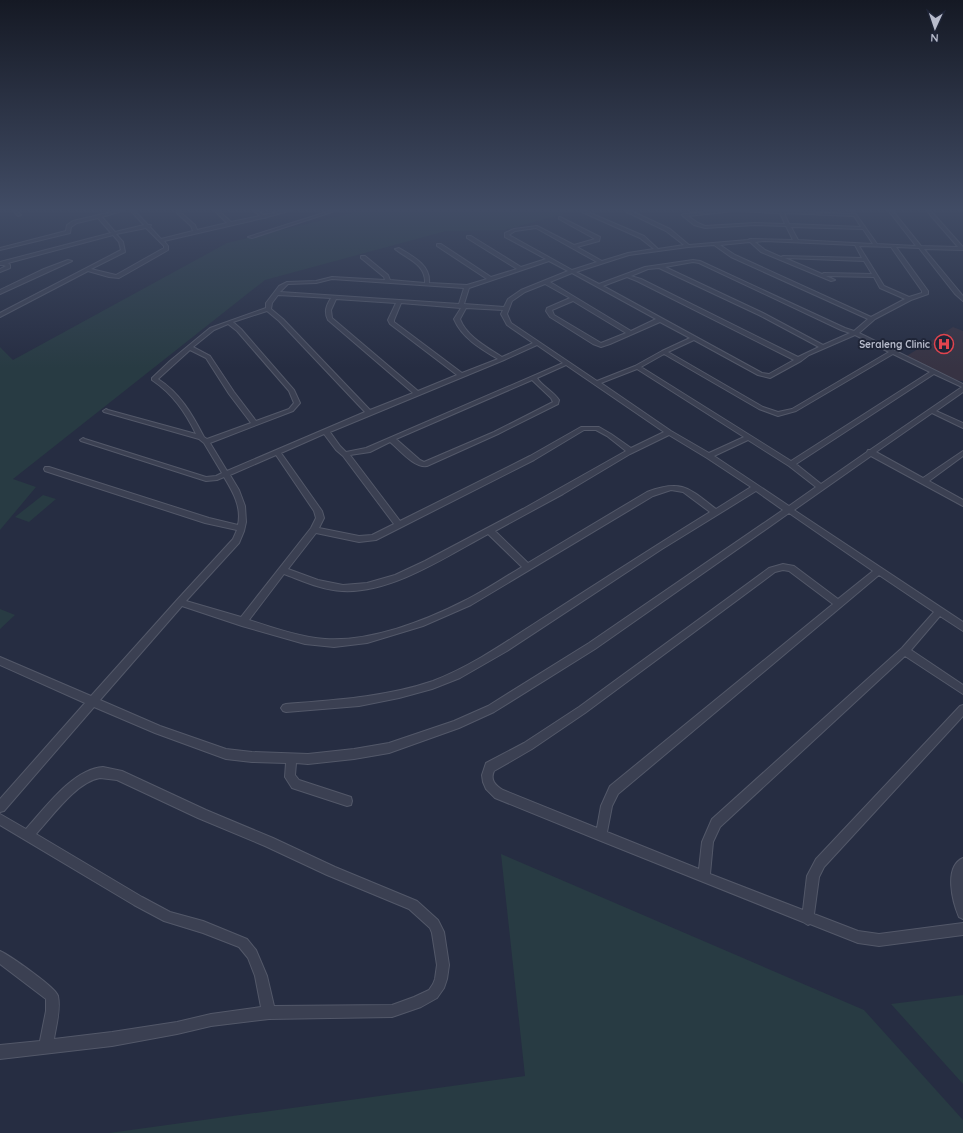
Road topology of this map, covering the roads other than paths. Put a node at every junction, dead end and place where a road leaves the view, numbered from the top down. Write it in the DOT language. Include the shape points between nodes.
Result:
graph roads {
  1 [pos="1,263"];
  2 [pos="65,263"];
  3 [pos="101,263"];
  4 [pos="142,263"];
  5 [pos="369,263"];
  6 [pos="418,263"];
  7 [pos="467,263"];
  8 [pos="511,263"];
  9 [pos="535,263"];
  10 [pos="558,263"];
  11 [pos="599,263"];
  12 [pos="681,263"];
  13 [pos="702,263"];
  14 [pos="748,263"];
  15 [pos="794,263"];
  16 [pos="868,263"];
  17 [pos="904,263"];
  18 [pos="933,263"];
  19 [pos="660,266"];
  20 [pos="519,268"];
  21 [pos="88,270"];
  22 [pos="0,271"];
  23 [pos="573,272"];
  24 [pos="821,274"];
  25 [pos="628,276"];
  26 [pos="875,276"];
  27 [pos="489,278"];
  28 [pos="833,280"];
  29 [pos="388,282"];
  30 [pos="546,282"];
  31 [pos="427,284"];
  32 [pos="467,286"];
  33 [pos="599,286"];
  34 [pos="0,292"];
  35 [pos="278,293"];
  36 [pos="334,297"];
  37 [pos="573,298"];
  38 [pos="909,299"];
  39 [pos="963,299"];
  40 [pos="399,302"];
  41 [pos="462,306"];
  42 [pos="268,309"];
  43 [pos="505,309"];
  44 [pos="0,315"];
  45 [pos="661,319"];
  46 [pos="872,319"];
  47 [pos="231,323"];
  48 [pos="855,333"];
  49 [pos="631,334"];
  50 [pos="694,338"];
  51 [pos="537,343"];
  52 [pos="823,347"];
  53 [pos="190,348"];
  54 [pos="664,352"];
  55 [pos="892,352"];
  56 [pos="502,359"];
  57 [pos="799,360"];
  58 [pos="568,363"];
  59 [pos="637,367"];
  60 [pos="934,372"];
  61 [pos="461,375"];
  62 [pos="533,377"];
  63 [pos="597,383"];
  64 [pos="963,386"];
  65 [pos="963,389"];
  66 [pos="418,394"];
  67 [pos="106,411"];
  68 [pos="932,411"];
  69 [pos="369,413"];
  70 [pos="255,424"];
  71 [pos="963,426"];
  72 [pos="326,432"];
  73 [pos="668,432"];
  74 [pos="747,438"];
  75 [pos="391,439"];
  76 [pos="82,440"];
  77 [pos="203,440"];
  78 [pos="630,451"];
  79 [pos="277,452"];
  80 [pos="870,452"];
  81 [pos="963,453"];
  82 [pos="345,454"];
  83 [pos="709,456"];
  84 [pos="791,464"];
  85 [pos="46,469"];
  86 [pos="226,474"];
  87 [pos="924,481"];
  88 [pos="755,488"];
  89 [pos="821,488"];
  90 [pos="963,504"];
  91 [pos="788,510"];
  92 [pos="716,513"];
  93 [pos="400,525"];
  94 [pos="241,528"];
  95 [pos="314,530"];
  96 [pos="489,530"];
  97 [pos="527,567"];
  98 [pos="283,570"];
  99 [pos="878,571"];
  100 [pos="180,602"];
  101 [pos="839,604"];
  102 [pos="939,612"];
  103 [pos="242,622"];
  104 [pos="963,627"];
  105 [pos="905,651"];
  106 [pos="0,661"];
  107 [pos="963,690"];
  108 [pos="93,701"];
  109 [pos="286,708"];
  110 [pos="963,709"];
  111 [pos="291,759"];
  112 [pos="347,801"];
  113 [pos="0,808"];
  114 [pos="0,819"];
  115 [pos="28,835"];
  116 [pos="601,836"];
  117 [pos="963,864"];
  118 [pos="704,878"];
  119 [pos="963,913"];
  120 [pos="808,919"];
  121 [pos="963,929"];
  122 [pos="0,957"];
  123 [pos="269,1013"];
  124 [pos="46,1046"];
  125 [pos="0,1052"];
  1 -- 22 [label="street" via="8,267"];
  2 -- 34 [label="street"];
  3 -- 21 [label="street"];
  4 -- 21 [label="street" via="118,276"];
  5 -- 29 [label="street" via="386,276"];
  6 -- 31 [label="street" via="428,274"];
  7 -- 27 [label="street"];
  8 -- 20 [label="street"];
  9 -- 20 [label="street"];
  10 -- 23 [label="street"];
  11 -- 23 [label="street"];
  12 -- 19 [label="street"];
  13 -- 48 [label="street"];
  14 -- 46 [label="street"];
  15 -- 24 [label="street"];
  16 -- 26 [label="street"];
  17 -- 38 [label="street" via="925,291 925,294"];
  18 -- 39 [label="street"];
  19 -- 25 [label="street"];
  19 -- 52 [label="street"];
  20 -- 27 [label="street"];
  21 -- 44 [label="street"];
  23 -- 30 [label="street"];
  23 -- 33 [label="street"];
  24 -- 26 [label="street"];
  24 -- 28 [label="street"];
  25 -- 33 [label="street"];
  25 -- 57 [label="street"];
  26 -- 38 [label="street" via="882,287"];
  27 -- 32 [label="street"];
  29 -- 31 [label="street"];
  29 -- 35 [label="street" via="330,278 316,282 287,283"];
  30 -- 37 [label="street"];
  30 -- 43 [label="street" via="515,296"];
  31 -- 32 [label="street"];
  32 -- 41 [label="street"];
  33 -- 45 [label="street"];
  35 -- 36 [label="street"];
  35 -- 42 [label="street" via="269,303"];
  36 -- 40 [label="street"];
  36 -- 66 [label="street" via="328,313 330,319"];
  37 -- 49 [label="street"];
  37 -- 49 [label="street" via="548,311 598,344"];
  38 -- 46 [label="street"];
  40 -- 41 [label="street"];
  40 -- 61 [label="street" via="391,320 392,324"];
  41 -- 43 [label="street"];
  41 -- 56 [label="street" via="457,319 461,327 471,338"];
  42 -- 47 [label="street"];
  42 -- 69 [label="street"];
  43 -- 51 [label="street" via="504,318 509,324"];
  45 -- 49 [label="street"];
  45 -- 50 [label="street"];
  46 -- 48 [label="street"];
  47 -- 53 [label="street" via="212,329"];
  47 -- 70 [label="street" via="292,391 297,401 291,410"];
  48 -- 52 [label="street"];
  48 -- 55 [label="street"];
  50 -- 54 [label="street"];
  50 -- 57 [label="street" via="763,376 773,375"];
  51 -- 56 [label="street"];
  51 -- 58 [label="street"];
  52 -- 57 [label="street"];
  53 -- 70 [label="street" via="208,357 231,394"];
  53 -- 77 [label="street" via="154,379 176,395"];
  54 -- 55 [label="street" via="761,408 778,414 794,410"];
  54 -- 59 [label="street"];
  55 -- 60 [label="street"];
  56 -- 61 [label="street"];
  58 -- 62 [label="street"];
  58 -- 63 [label="street"];
  59 -- 63 [label="street"];
  59 -- 74 [label="street"];
  60 -- 64 [label="street"];
  60 -- 84 [label="street"];
  61 -- 66 [label="street"];
  62 -- 75 [label="street"];
  62 -- 75 [label="street" via="537,384 553,395 556,403 433,462 421,464"];
  63 -- 73 [label="street"];
  65 -- 68 [label="street"];
  66 -- 69 [label="street"];
  67 -- 77 [label="street"];
  68 -- 71 [label="street"];
  68 -- 80 [label="street"];
  69 -- 72 [label="street"];
  70 -- 77 [label="street"];
  72 -- 79 [label="street"];
  72 -- 82 [label="street"];
  73 -- 78 [label="street"];
  73 -- 83 [label="street"];
  74 -- 83 [label="street"];
  74 -- 84 [label="street"];
  75 -- 82 [label="street" via="368,450"];
  76 -- 86 [label="street" via="206,479"];
  77 -- 86 [label="street"];
  78 -- 93 [label="street" via="597,428 584,428 532,458"];
  78 -- 96 [label="street"];
  79 -- 86 [label="street"];
  79 -- 95 [label="street" via="318,511 320,518"];
  80 -- 87 [label="street"];
  80 -- 89 [label="street"];
  81 -- 87 [label="street"];
  82 -- 93 [label="street"];
  83 -- 88 [label="street"];
  84 -- 89 [label="street"];
  85 -- 94 [label="street" via="208,521"];
  86 -- 94 [label="street" via="241,501"];
  87 -- 90 [label="street"];
  88 -- 91 [label="street"];
  88 -- 92 [label="street"];
  89 -- 91 [label="street"];
  91 -- 99 [label="street"];
  91 -- 111 [label="street" via="592,646 491,709 456,725 389,748 333,757"];
  92 -- 97 [label="street" via="680,487 663,488"];
  92 -- 109 [label="street" via="504,648 457,675 432,685 359,702"];
  93 -- 95 [label="street" via="368,540"];
  94 -- 100 [label="street" via="230,549"];
  95 -- 98 [label="street"];
  96 -- 97 [label="street"];
  96 -- 98 [label="street" via="421,567 366,586 342,588 320,584"];
  97 -- 103 [label="street" via="468,603 438,616 359,641 313,642"];
  98 -- 103 [label="street"];
  99 -- 101 [label="street"];
  99 -- 102 [label="street"];
  100 -- 103 [label="street"];
  100 -- 108 [label="street"];
  101 -- 116 [label="street" via="614,790 607,803"];
  101 -- 116 [label="street" via="790,568 772,570 582,710 528,746 490,767 486,781 491,789 499,794"];
  102 -- 104 [label="street"];
  102 -- 105 [label="street"];
  105 -- 107 [label="street"];
  105 -- 118 [label="street" via="716,822 710,832 705,851"];
  106 -- 108 [label="street"];
  108 -- 111 [label="street" via="158,730 226,754"];
  108 -- 113 [label="street"];
  110 -- 120 [label="street" via="820,863 813,876"];
  111 -- 112 [label="street" via="290,777 296,784"];
  114 -- 115 [label="street"];
  115 -- 123 [label="street" via="168,917 243,943 252,954 261,976"];
  115 -- 123 [label="street" via="82,780 94,774 108,772 136,782 202,814 413,905 434,924 438,932 443,965 442,979 434,994 392,1011"];
  116 -- 118 [label="street"];
  117 -- 119 [label="street" via="956,882"];
  118 -- 120 [label="street"];
  120 -- 121 [label="street" via="858,937 879,940"];
  122 -- 124 [label="street" via="52,996"];
  123 -- 124 [label="street" via="211,1020 112,1039"];
  124 -- 125 [label="street"];
}
